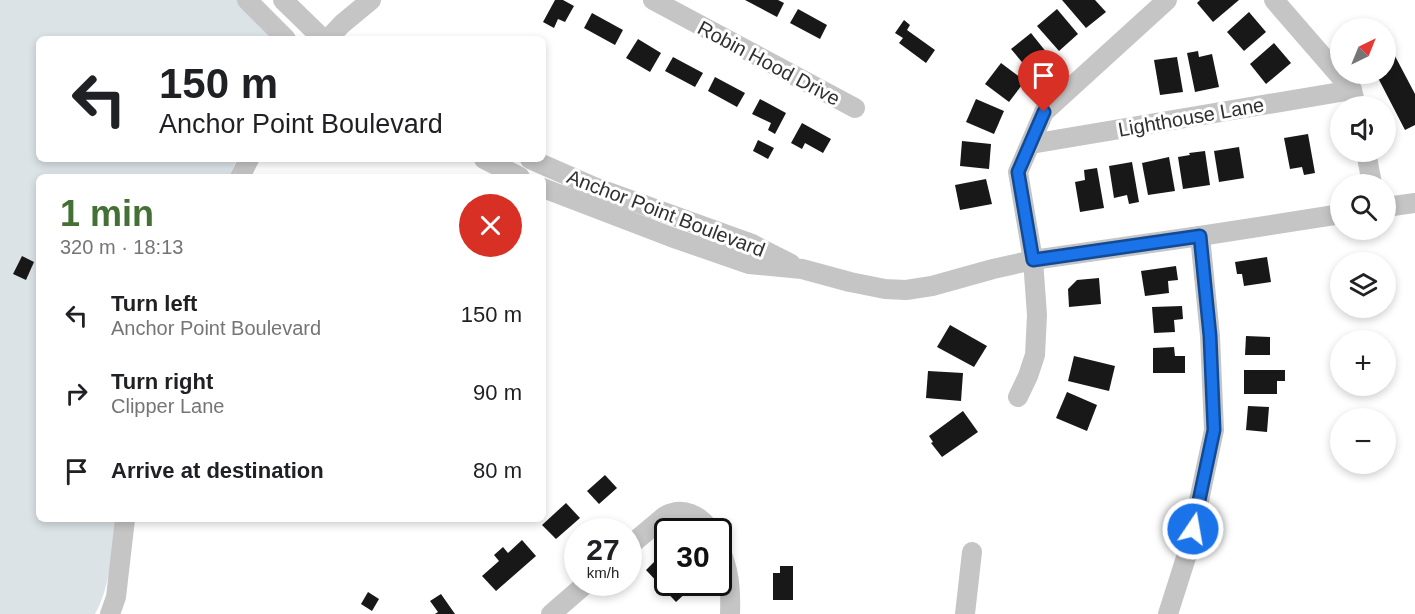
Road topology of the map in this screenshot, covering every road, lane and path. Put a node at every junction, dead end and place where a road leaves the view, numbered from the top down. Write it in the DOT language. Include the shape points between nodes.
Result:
graph roads {
  1 [pos="247,0"];
  2 [pos="283,0"];
  3 [pos="371,0"];
  4 [pos="653,0"];
  5 [pos="1167,0"];
  6 [pos="1274,0"];
  7 [pos="283,36"];
  8 [pos="320,36"];
  9 [pos="331,36"];
  10 [pos="1352,96"];
  11 [pos="1330,101"];
  12 [pos="855,108"];
  13 [pos="1031,144"];
  14 [pos="490,162"];
  15 [pos="537,162"];
  16 [pos="514,174"];
  17 [pos="546,189"];
  18 [pos="1415,203"];
  19 [pos="1396,206"];
  20 [pos="1330,216"];
  21 [pos="1200,236"];
  22 [pos="1033,260"];
  23 [pos="801,269"];
  24 [pos="1018,397"];
  25 [pos="663,518"];
  26 [pos="699,518"];
  27 [pos="125,522"];
  28 [pos="654,525"];
  29 [pos="642,535"];
  30 [pos="972,552"];
  31 [pos="572,596"];
  32 [pos="730,596"];
  33 [pos="110,614"];
  34 [pos="551,614"];
  35 [pos="730,614"];
  36 [pos="965,614"];
  37 [pos="1168,614"];
  1 -- 7 [label="street"];
  2 -- 8 [label="street"];
  3 -- 9 [label="street"];
  4 -- 12 [label="street, Robin Hood Drive"];
  5 -- 13 [label="street" via="1044,112"];
  6 -- 10 [label="street"];
  11 -- 13 [label="street, Lighthouse Lane"];
  13 -- 22 [label="street" via="1018,172"];
  14 -- 16 [label="street"];
  15 -- 23 [label="street, Anchor Point Boulevard" via="594,187 752,244"];
  17 -- 23 [label="street, Anchor Point Boulevard" via="750,264"];
  18 -- 19 [label="street"];
  20 -- 21 [label="street, Anchor Point Boulevard"];
  21 -- 22 [label="street, Anchor Point Boulevard"];
  21 -- 37 [label="street" via="1214,430 1189,548"];
  22 -- 23 [label="street, Anchor Point Boulevard" via="906,290 850,282"];
  22 -- 24 [label="street" via="1035,355"];
  25 -- 26 [label="street" via="683,511"];
  27 -- 33 [label="street" via="116,597"];
  28 -- 29 [label="street"];
  30 -- 36 [label="street"];
  31 -- 34 [label="street"];
  32 -- 35 [label="street"];
}
